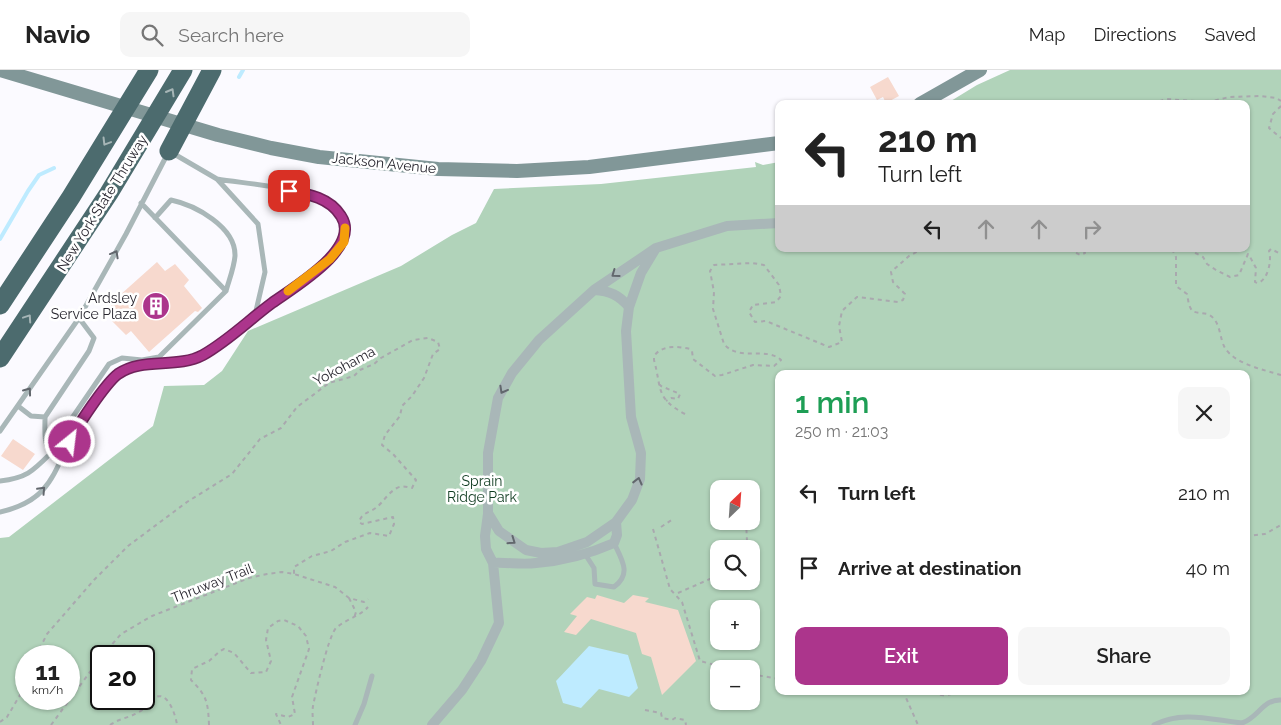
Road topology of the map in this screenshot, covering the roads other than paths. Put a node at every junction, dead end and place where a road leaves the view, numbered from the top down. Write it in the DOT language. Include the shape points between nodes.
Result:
graph roads {
  1 [pos="0,70"];
  2 [pos="149,70"];
  3 [pos="183,70"];
  4 [pos="212,70"];
  5 [pos="980,70"];
  6 [pos="936,100"];
  7 [pos="775,144"];
  8 [pos="169,151"];
  9 [pos="217,180"];
  10 [pos="141,204"];
  11 [pos="155,218"];
  12 [pos="775,223"];
  13 [pos="656,248"];
  14 [pos="594,290"];
  15 [pos="226,291"];
  16 [pos="0,304"];
  17 [pos="630,307"];
  18 [pos="255,316"];
  19 [pos="79,318"];
  20 [pos="0,358"];
  21 [pos="18,406"];
  22 [pos="45,417"];
  23 [pos="0,431"];
  24 [pos="70,442"];
  25 [pos="50,454"];
  26 [pos="61,462"];
  27 [pos="0,481"];
  28 [pos="0,512"];
  29 [pos="488,513"];
  30 [pos="616,522"];
  31 [pos="614,543"];
  32 [pos="585,554"];
  33 [pos="493,563"];
  34 [pos="372,676"];
  35 [pos="1281,700"];
  36 [pos="355,725"];
  37 [pos="432,725"];
  38 [pos="1154,725"];
  1 -- 7 [label="main road, Jackson Avenue" via="271,148 319,157 438,169 589,167"];
  2 -- 16 [label="highway, one-way" via="76,190"];
  20 -- 3 [label="highway, New York State Thruway, one-way" via="110,193"];
  4 -- 8 [label="highway"];
  5 -- 6 [label="main road"];
  8 -- 9 [label="lane"];
  8 -- 10 [label="lane"];
  9 -- 18 [label="lane" via="258,224 265,272"];
  9 -- 18 [label="lane" via="307,194 335,206 345,222 344,242 330,259"];
  10 -- 11 [label="lane"];
  19 -- 10 [label="lane, one-way"];
  11 -- 15 [label="lane"];
  11 -- 15 [label="lane" via="171,200 186,203 211,217 230,238 235,256"];
  12 -- 13 [label="street" via="727,226"];
  13 -- 14 [label="street, one-way"];
  13 -- 17 [label="street" via="641,273"];
  14 -- 17 [label="street" via="612,292"];
  14 -- 29 [label="street, one-way" via="539,340 512,373 498,398 488,453"];
  15 -- 24 [label="lane" via="159,357 142,360 122,358 108,364 70,421"];
  30 -- 17 [label="street, one-way" via="632,500 640,479 640,453 630,408 626,331"];
  18 -- 24 [label="lane" via="244,328 202,356 138,366 116,375 80,422"];
  21 -- 19 [label="lane, one-way"];
  19 -- 22 [label="lane" via="94,338 89,351"];
  21 -- 22 [label="lane" via="31,416"];
  21 -- 23 [label="lane"];
  22 -- 25 [label="lane" via="45,442"];
  24 -- 26 [label="lane"];
  25 -- 26 [label="lane"];
  25 -- 27 [label="lane" via="31,473 19,479"];
  28 -- 26 [label="lane, one-way" via="26,505 46,485"];
  29 -- 30 [label="street, one-way" via="508,538 526,550 541,553 558,552 587,542"];
  29 -- 33 [label="street" via="486,548"];
  30 -- 31 [label="street"];
  31 -- 32 [label="street"];
  31 -- 32 [label="lane" via="625,572 622,582 614,587 595,584 594,568"];
  32 -- 33 [label="street" via="534,564"];
  33 -- 37 [label="street" via="499,623 481,661 462,690"];
  34 -- 36 [label="lane"];
  35 -- 38 [label="lane" via="1267,704 1242,723 1172,717"];
}
